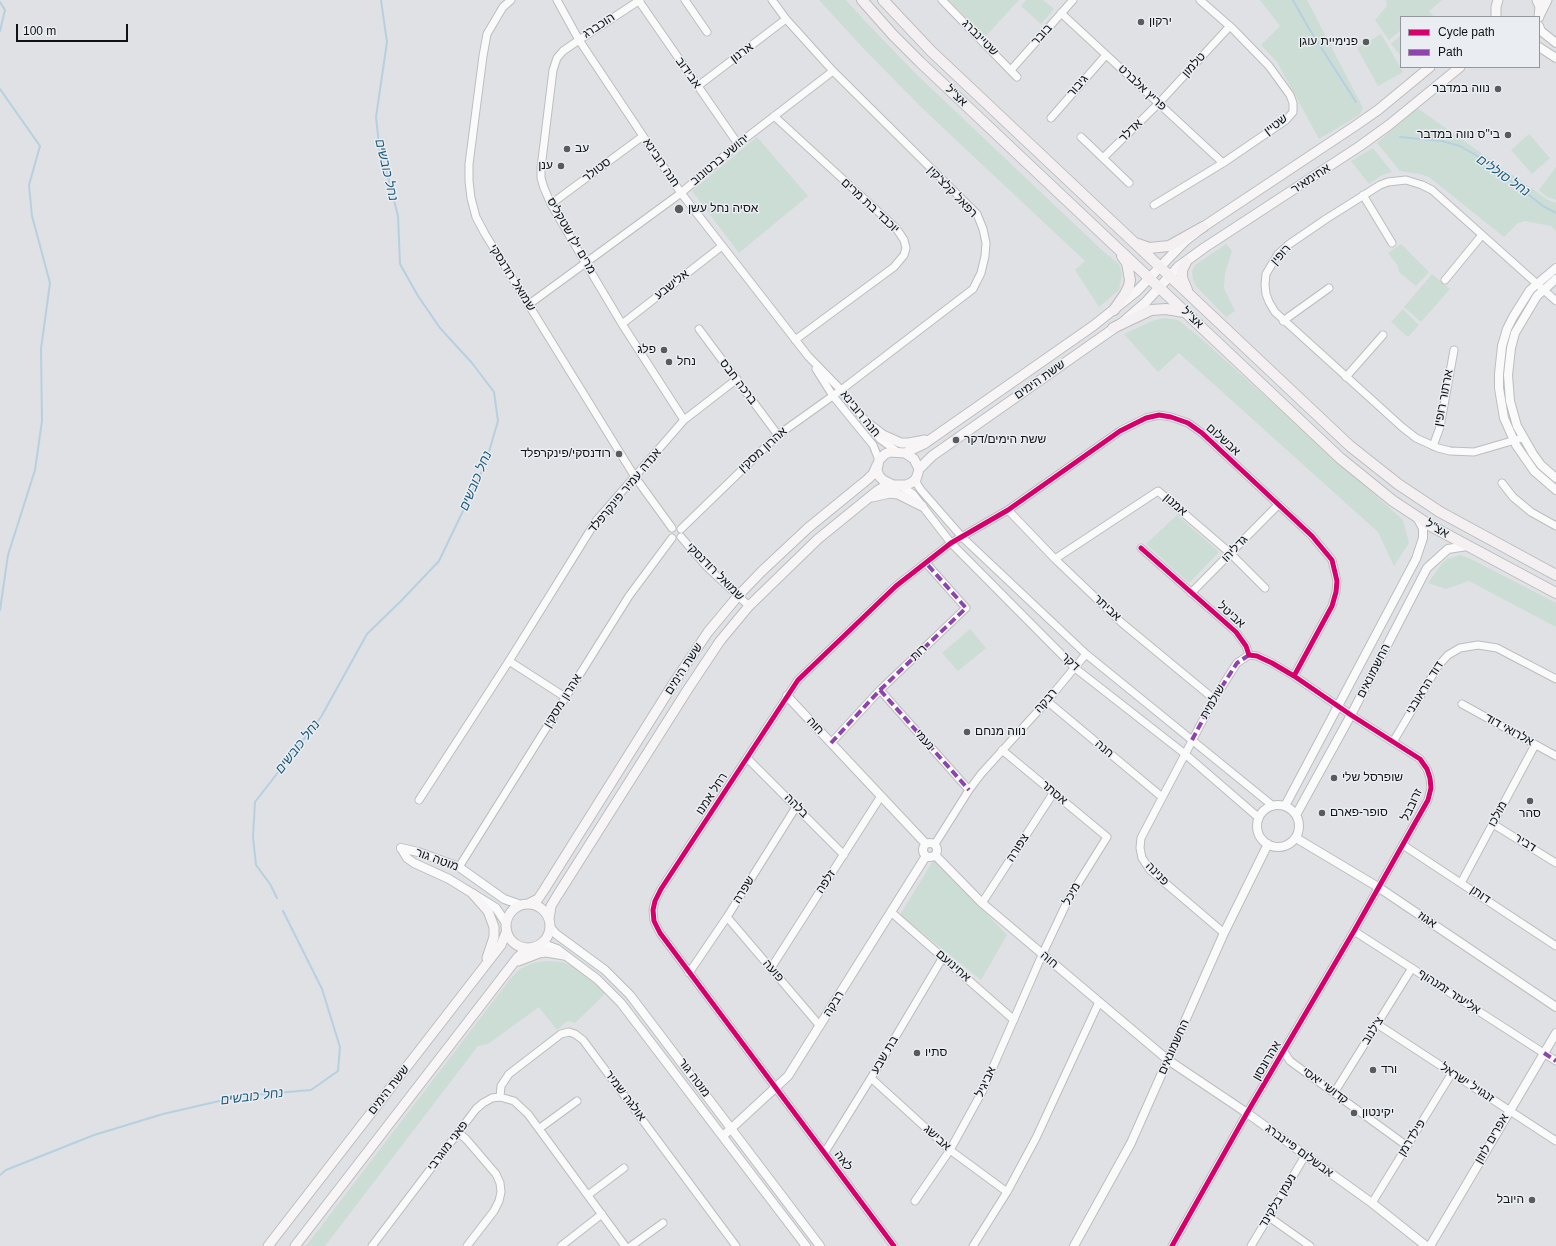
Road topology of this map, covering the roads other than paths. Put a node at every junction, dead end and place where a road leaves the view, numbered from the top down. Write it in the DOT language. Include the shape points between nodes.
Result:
graph roads {
  1 [pos="511,0"];
  2 [pos="557,0"];
  3 [pos="639,0"];
  4 [pos="685,0"];
  5 [pos="772,0"];
  6 [pos="862,0"];
  7 [pos="883,0"];
  8 [pos="942,0"];
  9 [pos="1073,0"];
  10 [pos="1200,0"];
  11 [pos="1537,0"];
  12 [pos="1547,0"];
  13 [pos="1497,8"];
  14 [pos="1061,13"];
  15 [pos="1491,16"];
  16 [pos="1539,16"];
  17 [pos="786,19"];
  18 [pos="1230,26"];
  19 [pos="1540,28"];
  20 [pos="707,32"];
  21 [pos="579,40"];
  22 [pos="1556,43"];
  23 [pos="1540,48"];
  24 [pos="1540,50"];
  25 [pos="1106,55"];
  26 [pos="1555,58"];
  27 [pos="1429,68"];
  28 [pos="1459,68"];
  29 [pos="1011,70"];
  30 [pos="833,71"];
  31 [pos="1017,78"];
  32 [pos="698,86"];
  33 [pos="1159,103"];
  34 [pos="774,116"];
  35 [pos="1051,118"];
  36 [pos="643,136"];
  37 [pos="1082,137"];
  38 [pos="738,144"];
  39 [pos="1103,158"];
  40 [pos="1222,162"];
  41 [pos="1129,182"];
  42 [pos="681,193"];
  43 [pos="1362,195"];
  44 [pos="552,204"];
  45 [pos="1154,205"];
  46 [pos="1202,227"];
  47 [pos="1482,234"];
  48 [pos="1135,243"];
  49 [pos="1392,244"];
  50 [pos="722,246"];
  51 [pos="1118,249"];
  52 [pos="586,262"];
  53 [pos="1186,262"];
  54 [pos="1160,266"];
  55 [pos="1556,268"];
  56 [pos="1169,275"];
  57 [pos="1150,279"];
  58 [pos="1556,279"];
  59 [pos="1445,280"];
  60 [pos="1536,284"];
  61 [pos="1159,287"];
  62 [pos="1329,288"];
  63 [pos="1543,290"];
  64 [pos="1192,296"];
  65 [pos="1556,301"];
  66 [pos="528,305"];
  67 [pos="1114,310"];
  68 [pos="1186,313"];
  69 [pos="1283,321"];
  70 [pos="622,324"];
  71 [pos="1113,328"];
  72 [pos="699,329"];
  73 [pos="1383,335"];
  74 [pos="795,340"];
  75 [pos="1454,350"];
  76 [pos="808,356"];
  77 [pos="1346,377"];
  78 [pos="737,379"];
  79 [pos="841,390"];
  80 [pos="833,396"];
  81 [pos="684,420"];
  82 [pos="866,422"];
  83 [pos="940,432"];
  84 [pos="778,434"];
  85 [pos="1522,438"];
  86 [pos="1514,441"];
  87 [pos="1433,446"];
  88 [pos="902,452"];
  89 [pos="878,462"];
  90 [pos="917,473"];
  91 [pos="635,477"];
  92 [pos="1556,478"];
  93 [pos="1502,483"];
  94 [pos="897,485"];
  95 [pos="1556,490"];
  96 [pos="867,499"];
  97 [pos="1278,504"];
  98 [pos="922,506"];
  99 [pos="1008,510"];
  100 [pos="1417,516"];
  101 [pos="1556,526"];
  102 [pos="672,528"];
  103 [pos="681,529"];
  104 [pos="681,537"];
  105 [pos="962,537"];
  106 [pos="672,538"];
  107 [pos="951,543"];
  108 [pos="1467,546"];
  109 [pos="1141,548"];
  110 [pos="1230,553"];
  111 [pos="1055,560"];
  112 [pos="926,563"];
  113 [pos="1556,575"];
  114 [pos="1265,588"];
  115 [pos="1191,593"];
  116 [pos="1556,593"];
  117 [pos="738,596"];
  118 [pos="749,606"];
  119 [pos="1086,654"];
  120 [pos="1249,655"];
  121 [pos="509,661"];
  122 [pos="1075,668"];
  123 [pos="1294,676"];
  124 [pos="1556,679"];
  125 [pos="880,690"];
  126 [pos="787,696"];
  127 [pos="565,697"];
  128 [pos="1214,699"];
  129 [pos="1047,701"];
  130 [pos="1462,704"];
  131 [pos="1338,707"];
  132 [pos="1350,715"];
  133 [pos="1192,740"];
  134 [pos="1392,742"];
  135 [pos="831,743"];
  136 [pos="1536,745"];
  137 [pos="1002,750"];
  138 [pos="1184,754"];
  139 [pos="1556,756"];
  140 [pos="747,758"];
  141 [pos="969,790"];
  142 [pos="1054,792"];
  143 [pos="881,796"];
  144 [pos="1162,797"];
  145 [pos="419,800"];
  146 [pos="1273,806"];
  147 [pos="1285,806"];
  148 [pos="796,807"];
  149 [pos="1296,814"];
  150 [pos="1259,818"];
  151 [pos="1493,824"];
  152 [pos="1106,837"];
  153 [pos="1296,838"];
  154 [pos="926,844"];
  155 [pos="935,844"];
  156 [pos="1268,844"];
  157 [pos="1403,845"];
  158 [pos="844,855"];
  159 [pos="935,855"];
  160 [pos="926,856"];
  161 [pos="1556,863"];
  162 [pos="459,867"];
  163 [pos="1461,883"];
  164 [pos="1378,887"];
  165 [pos="473,894"];
  166 [pos="982,903"];
  167 [pos="525,904"];
  168 [pos="891,912"];
  169 [pos="727,917"];
  170 [pos="506,923"];
  171 [pos="549,923"];
  172 [pos="1354,931"];
  173 [pos="506,933"];
  174 [pos="1224,933"];
  175 [pos="539,946"];
  176 [pos="1556,946"];
  177 [pos="528,949"];
  178 [pos="564,955"];
  179 [pos="1042,955"];
  180 [pos="943,957"];
  181 [pos="512,965"];
  182 [pos="485,966"];
  183 [pos="771,968"];
  184 [pos="1412,968"];
  185 [pos="690,973"];
  186 [pos="1099,1002"];
  187 [pos="1556,1007"];
  188 [pos="1014,1020"];
  189 [pos="1377,1024"];
  190 [pos="820,1026"];
  191 [pos="1556,1033"];
  192 [pos="1284,1052"];
  193 [pos="1544,1053"];
  194 [pos="1168,1060"];
  195 [pos="1556,1061"];
  196 [pos="1452,1073"];
  197 [pos="871,1078"];
  198 [pos="775,1088"];
  199 [pos="1334,1093"];
  200 [pos="500,1097"];
  201 [pos="577,1101"];
  202 [pos="1509,1110"];
  203 [pos="1248,1113"];
  204 [pos="540,1128"];
  205 [pos="732,1129"];
  206 [pos="459,1133"];
  207 [pos="723,1136"];
  208 [pos="1556,1141"];
  209 [pos="1407,1146"];
  210 [pos="950,1150"];
  211 [pos="825,1152"];
  212 [pos="1306,1156"];
  213 [pos="624,1168"];
  214 [pos="1007,1192"];
  215 [pos="588,1195"];
  216 [pos="915,1201"];
  217 [pos="1372,1203"];
  218 [pos="602,1214"];
  219 [pos="1269,1217"];
  220 [pos="663,1223"];
  221 [pos="1175,1245"];
  222 [pos="268,1246"];
  223 [pos="295,1246"];
  224 [pos="372,1246"];
  225 [pos="467,1246"];
  226 [pos="561,1246"];
  227 [pos="625,1246"];
  228 [pos="631,1246"];
  229 [pos="736,1246"];
  230 [pos="806,1246"];
  231 [pos="820,1246"];
  232 [pos="894,1246"];
  233 [pos="973,1246"];
  234 [pos="1074,1246"];
  235 [pos="1251,1246"];
  236 [pos="1310,1246"];
  237 [pos="1426,1246"];
  238 [pos="1430,1246"];
  1 -- 66 [label="street, שמואל רודנסקי" via="503,7 487,34 469,164 469,181 476,217"];
  2 -- 21 [label="street, חנה רובינא"];
  3 -- 21 [label="street, הוכברג"];
  3 -- 32 [label="street, אבידוב"];
  4 -- 20 [label="street"];
  5 -- 17 [label="street, רפאל קלצ'קין"];
  6 -- 51 [label="main road, אצ\"ל" via="920,62"];
  7 -- 48 [label="main road, אצ\"ל" via="931,51"];
  8 -- 29 [label="street, שטיינברג"];
  9 -- 14 [label="street, בובר"];
  10 -- 18 [label="street, שטיין"];
  11 -- 16 [label="main road" via="1540,7"];
  12 -- 16 [label="main road"];
  13 -- 15 [label="main road"];
  14 -- 25 [label="street, פריץ אלברט"];
  14 -- 29 [label="street, בובר"];
  17 -- 30 [label="street, רפאל קלצ'קין"];
  17 -- 32 [label="street, ארנון"];
  18 -- 33 [label="street, טלמון"];
  18 -- 40 [label="street, שטיין" via="1280,80 1290,95 1293,112 1286,120"];
  19 -- 22 [label="street"];
  21 -- 36 [label="street, חנה רובינא"];
  21 -- 44 [label="street, מרים ילן שטקליס" via="563,51 557,58 553,70 541,168 544,188"];
  23 -- 26 [label="street"];
  24 -- 26 [label="street"];
  25 -- 33 [label="street, פריץ אלברט"];
  25 -- 35 [label="street, גיבור"];
  27 -- 46 [label="main road, אחימאיר" via="1378,110"];
  28 -- 53 [label="main road, אחימאיר" via="1374,136"];
  29 -- 31 [label="street, שטיינברג"];
  30 -- 34 [label="street, יהושע ברטונוב"];
  30 -- 79 [label="street, רפאל קלצ'קין" via="977,214 986,243 981,273 973,289"];
  32 -- 38 [label="street, אבידוב"];
  33 -- 39 [label="street, אדלר"];
  33 -- 40 [label="street, פריץ אלברט"];
  34 -- 38 [label="street, יהושע ברטונוב"];
  34 -- 74 [label="street, יוכבד בת מרים" via="896,228 906,248 904,255 894,267"];
  36 -- 42 [label="street, חנה רובינא"];
  36 -- 44 [label="street, סטולר"];
  37 -- 39 [label="street"];
  38 -- 42 [label="street, יהושע ברטונוב"];
  39 -- 41 [label="street"];
  40 -- 45 [label="street, שטיין"];
  42 -- 50 [label="street, חנה רובינא"];
  42 -- 52 [label="street, יהושע ברטונוב"];
  43 -- 47 [label="street, רופין" via="1388,182 1413,181 1432,190"];
  43 -- 49 [label="street"];
  43 -- 69 [label="street, רופין" via="1288,245 1271,264 1266,274 1266,294"];
  44 -- 52 [label="street, מרים ילן שטקליס"];
  46 -- 48 [label="main road" via="1169,246 1149,248"];
  46 -- 54 [label="main road, אחימאיר"];
  47 -- 59 [label="street"];
  47 -- 60 [label="street, רופין"];
  48 -- 54 [label="main road, אצ\"ל"];
  50 -- 70 [label="street, אלישבע"];
  50 -- 74 [label="street, חנה רובינא"];
  51 -- 57 [label="main road, אצ\"ל"];
  51 -- 67 [label="main road" via="1127,263 1130,280 1125,294"];
  52 -- 66 [label="street, יהושע ברטונוב"];
  52 -- 70 [label="street, מרים ילן שטקליס"];
  53 -- 56 [label="main road, אחימאיר"];
  53 -- 64 [label="main road" via="1182,278 1184,286"];
  54 -- 56 [label="main road, אצ\"ל"];
  54 -- 57 [label="main road, אחימאיר"];
  55 -- 60 [label="street"];
  56 -- 61 [label="main road, אחימאיר"];
  56 -- 64 [label="main road, אצ\"ל"];
  57 -- 61 [label="main road, אצ\"ל"];
  57 -- 67 [label="main road, ששת הימים"];
  58 -- 63 [label="street"];
  60 -- 63 [label="street, רופין"];
  60 -- 86 [label="street" via="1507,329 1500,360 1501,403 1506,424"];
  61 -- 68 [label="main road, אצ\"ל"];
  61 -- 71 [label="main road, ששת הימים" via="1136,311"];
  62 -- 69 [label="street"];
  63 -- 65 [label="street, רופין"];
  63 -- 85 [label="street" via="1515,333 1509,361 1510,401"];
  64 -- 113 [label="main road, אצ\"ל" via="1350,446 1398,484 1440,512"];
  66 -- 91 [label="street, שמואל רודנסקי"];
  67 -- 83 [label="main road, ששת הימים"];
  68 -- 71 [label="main road" via="1166,309 1151,310"];
  68 -- 100 [label="main road, אצ\"ל" via="1340,458 1387,496"];
  69 -- 77 [label="street, רופין"];
  70 -- 81 [label="street, מרים ילן שטקליס"];
  71 -- 90 [label="main road, ששת הימים" via="932,456"];
  72 -- 78 [label="street, ברכה חבס"];
  73 -- 77 [label="street"];
  74 -- 76 [label="street, חנה רובינא"];
  75 -- 87 [label="street, ארתור רופין" via="1440,427"];
  76 -- 79 [label="street, חנה רובינא"];
  76 -- 80 [label="street, חנה רובינא"];
  77 -- 87 [label="street, רופין" via="1402,427 1416,438"];
  78 -- 81 [label="street, אנדה עמיר פינקרפלד"];
  78 -- 84 [label="street, ברכה חבס"];
  79 -- 80 [label="street, רפאל קלצ'קין"];
  79 -- 82 [label="street, חנה רובינא"];
  80 -- 84 [label="street, אהרון מסקין"];
  80 -- 89 [label="street, חנה רובינא" via="872,445"];
  81 -- 91 [label="street, אנדה עמיר פינקרפלד"];
  82 -- 83 [label="main road" via="901,443 924,440"];
  82 -- 88 [label="street, חנה רובינא" via="887,445"];
  83 -- 88 [label="main road, ששת הימים" via="924,444"];
  84 -- 103 [label="street, אהרון מסקין"];
  85 -- 86 [label="street, רופין"];
  85 -- 92 [label="street" via="1541,465"];
  86 -- 87 [label="street, רופין" via="1474,452 1450,451"];
  86 -- 95 [label="street" via="1534,471"];
  88 -- 89 [label="main road" via="884,454"];
  88 -- 90 [label="main road" via="914,459"];
  89 -- 94 [label="main road" via="879,476"];
  89 -- 117 [label="main road, ששת הימים" via="868,479 808,528"];
  90 -- 94 [label="main road" via="911,483"];
  90 -- 105 [label="street, דקר" via="917,484 921,490"];
  91 -- 102 [label="street, שמואל רודנסקי"];
  91 -- 121 [label="street, אנדה עמיר פינקרפלד" via="596,521"];
  93 -- 101 [label="street" via="1513,497"];
  94 -- 96 [label="main road, ששת הימים" via="885,486"];
  94 -- 98 [label="street, דקר" via="913,494"];
  96 -- 98 [label="main road" via="890,493 908,498"];
  96 -- 118 [label="main road, ששת הימים" via="818,539"];
  97 -- 99 [label="street, אבשלום" via="1202,433 1188,423 1159,415 1146,418 1120,431"];
  97 -- 110 [label="street, גדליהו"];
  97 -- 123 [label="street, אבשלום" via="1326,551 1332,560 1337,581 1332,606"];
  98 -- 107 [label="street, דקר"];
  99 -- 105 [label="street, אבשלום"];
  99 -- 111 [label="street, אביתר"];
  100 -- 108 [label="main road, אצ\"ל"];
  100 -- 131 [label="street, החשמונאים" via="1423,528 1423,538 1416,558"];
  102 -- 103 [label="street"];
  102 -- 106 [label="street"];
  103 -- 104 [label="street"];
  104 -- 106 [label="street" via="676,540"];
  104 -- 117 [label="street, שמואל רודנסקי" via="707,567"];
  105 -- 107 [label="street, אבשלום"];
  105 -- 119 [label="street, דקר"];
  106 -- 127 [label="street, אהרון מסקין" via="629,596"];
  107 -- 112 [label="street, רחל אמנו"];
  107 -- 122 [label="street, דקר"];
  108 -- 116 [label="main road, אצ\"ל"];
  108 -- 132 [label="street, החשמונאים" via="1448,549 1427,568"];
  109 -- 115 [label="street, אביטל"];
  110 -- 111 [label="street, אמנון" via="1158,490"];
  110 -- 114 [label="street, אמנון"];
  110 -- 115 [label="street, גדליהו"];
  111 -- 128 [label="street, אביתר" via="1122,623"];
  112 -- 125 [label="street, רות" via="966,608"];
  112 -- 126 [label="street, רחל אמנו" via="896,586 798,680"];
  115 -- 120 [label="street, אביטל" via="1236,632"];
  117 -- 118 [label="street, שמואל רודנסקי"];
  117 -- 167 [label="main road, ששת הימים" via="699,645 538,899"];
  118 -- 171 [label="main road, ששת הימים" via="720,641 688,689 557,896 551,906"];
  119 -- 122 [label="street, רבקה"];
  119 -- 133 [label="street, דקר"];
  120 -- 123 [label="street" via="1264,659"];
  120 -- 128 [label="street, שולמית" via="1237,663"];
  121 -- 127 [label="street"];
  121 -- 145 [label="street, אנדה עמיר פינקרפלד"];
  122 -- 129 [label="street, רבקה"];
  122 -- 138 [label="street, דקר"];
  123 -- 131 [label="street"];
  124 -- 134 [label="street, דוד הראובני" via="1497,648 1478,644 1460,648 1448,655 1438,666"];
  125 -- 135 [label="street, רות"];
  125 -- 141 [label="street, נעמי"];
  126 -- 135 [label="street, חוה"];
  126 -- 140 [label="street, רחל אמנו"];
  127 -- 162 [label="street, אהרון מסקין"];
  128 -- 133 [label="street, שולמית"];
  129 -- 137 [label="street, רבקה"];
  129 -- 144 [label="street, חנה"];
  130 -- 136 [label="street, אלרואי דוד"];
  131 -- 132 [label="street"];
  131 -- 147 [label="street, החשמונאים"];
  132 -- 134 [label="street, זרובבל"];
  132 -- 149 [label="street, החשמונאים"];
  133 -- 138 [label="street, שולמית"];
  133 -- 146 [label="street, דקר"];
  134 -- 157 [label="street, זרובבל" via="1420,759 1428,769 1430,778 1428,800"];
  135 -- 143 [label="street, חוה"];
  136 -- 139 [label="street, אלרואי דוד"];
  136 -- 151 [label="street, מולכו"];
  137 -- 141 [label="street, רבקה"];
  137 -- 142 [label="street, אסתר"];
  138 -- 144 [label="street, פנינה"];
  138 -- 150 [label="street, דקר"];
  140 -- 148 [label="street, בלהה"];
  140 -- 185 [label="street, רחל אמנו" via="665,883 653,910 654,921 660,933"];
  141 -- 155 [label="street, רבקה"];
  142 -- 152 [label="street, אסתר"];
  142 -- 166 [label="street, צפורה"];
  143 -- 154 [label="street, חוה"];
  143 -- 158 [label="street, זלפה"];
  144 -- 174 [label="street, פנינה" via="1141,838 1142,858 1150,870"];
  146 -- 147 [label="street"];
  146 -- 150 [label="street"];
  147 -- 149 [label="street"];
  148 -- 158 [label="street, בלהה"];
  148 -- 169 [label="street, שפרה"];
  149 -- 153 [label="street" via="1299,826"];
  150 -- 156 [label="street" via="1258,829"];
  151 -- 161 [label="street, דביר"];
  151 -- 163 [label="street, מולכו"];
  152 -- 179 [label="street, מיכל" via="1069,898"];
  153 -- 156 [label="street" via="1283,847"];
  153 -- 164 [label="street, אגוז"];
  154 -- 155 [label="street"];
  154 -- 160 [label="street" via="922,848"];
  155 -- 159 [label="street"];
  156 -- 174 [label="street, החשמונאים"];
  157 -- 163 [label="street, דותן"];
  157 -- 164 [label="street, זרובבל"];
  158 -- 183 [label="street, זלפה"];
  159 -- 160 [label="street"];
  159 -- 166 [label="street, חוה"];
  160 -- 168 [label="street, רבקה"];
  162 -- 165 [label="street, מוטה גור" via="401,848 407,858 414,863 449,879"];
  162 -- 167 [label="street, מוטה גור" via="504,899"];
  163 -- 176 [label="street, דותן"];
  164 -- 172 [label="street, אהרונסון"];
  164 -- 187 [label="street, אגוז"];
  165 -- 170 [label="street, מוטה גור" via="496,908"];
  165 -- 182 [label="main road" via="488,911 494,926 494,937"];
  166 -- 179 [label="street, חוה"];
  167 -- 170 [label="main road" via="511,912"];
  167 -- 171 [label="main road" via="541,908 546,913"];
  168 -- 180 [label="street, אחינועם"];
  168 -- 190 [label="street, רבקה"];
  169 -- 183 [label="street, פועה"];
  169 -- 185 [label="street, שפרה"];
  170 -- 173 [label="main road"];
  171 -- 175 [label="main road" via="545,941"];
  171 -- 205 [label="street, מוטה גור" via="556,934 605,970 630,995"];
  172 -- 184 [label="street, אליעזר זמנהוף"];
  172 -- 192 [label="street, אהרונסון"];
  173 -- 177 [label="main road" via="515,944"];
  173 -- 182 [label="main road, ששת הימים" via="501,945"];
  174 -- 194 [label="street, החשמונאים"];
  175 -- 177 [label="main road"];
  175 -- 178 [label="street, מוטה גור" via="546,945"];
  177 -- 181 [label="main road, ששת הימים"];
  178 -- 181 [label="main road" via="539,953"];
  178 -- 207 [label="street, מוטה גור" via="597,979 622,1003"];
  179 -- 186 [label="street, חוה"];
  179 -- 188 [label="street, אביגיל"];
  180 -- 188 [label="street, אחינועם"];
  180 -- 197 [label="street, בת שבע"];
  181 -- 223 [label="main road, ששת הימים"];
  182 -- 222 [label="main road, ששת הימים"];
  183 -- 190 [label="street, פועה"];
  184 -- 189 [label="street, צ'לנוב"];
  184 -- 193 [label="street, אליעזר זמנהוף"];
  185 -- 198 [label="street, רחל אמנו"];
  186 -- 194 [label="street, חוה"];
  186 -- 214 [label="street" via="1036,1138"];
  188 -- 210 [label="street, אביגיל" via="983,1090"];
  189 -- 196 [label="street, זנגויל ישראל"];
  189 -- 199 [label="street, צ'לנוב"];
  190 -- 198 [label="street, רבקה" via="788,1076"];
  191 -- 193 [label="street, אפרים לוזון"];
  192 -- 199 [label="street, קדושי יאסי" via="1290,1061"];
  192 -- 203 [label="street, אהרונסון"];
  193 -- 195 [label="street, אליעזר זמנהוף"];
  193 -- 202 [label="street, אפרים לוזון"];
  194 -- 203 [label="street, אבשלום פיינברג"];
  194 -- 234 [label="street, החשמונאים" via="1131,1143"];
  196 -- 202 [label="street, זנגויל ישראל"];
  196 -- 209 [label="street, פילדרמן"];
  197 -- 210 [label="street, אבישג"];
  197 -- 211 [label="street, בת שבע"];
  198 -- 205 [label="street, רבקה"];
  198 -- 211 [label="street, לאה"];
  199 -- 209 [label="street, קדושי יאסי"];
  200 -- 204 [label="street" via="514,1102"];
  200 -- 206 [label="street, פאני מוגרבי" via="492,1098 476,1109"];
  200 -- 229 [label="street, אולגה שמיר" via="501,1086 509,1074 561,1034 576,1034"];
  201 -- 204 [label="street"];
  202 -- 208 [label="street, זנגויל ישראל"];
  202 -- 238 [label="street, אפרים לוזון"];
  203 -- 212 [label="street, אבשלום פיינברג"];
  203 -- 221 [label="street, אהרונסון"];
  204 -- 215 [label="street"];
  205 -- 207 [label="street, רבקה"];
  205 -- 231 [label="street, מוטה גור"];
  206 -- 224 [label="street, פאני מוגרבי"];
  206 -- 225 [label="street" via="496,1174 501,1192 494,1211"];
  207 -- 230 [label="street, מוטה גור"];
  209 -- 217 [label="street, פילדרמן"];
  210 -- 214 [label="street, אבישג"];
  210 -- 216 [label="street, אביגיל"];
  211 -- 232 [label="street, לאה"];
  212 -- 217 [label="street, אבשלום פיינברג"];
  212 -- 219 [label="street, נעמן בלקינד"];
  213 -- 215 [label="street"];
  214 -- 233 [label="street"];
  215 -- 218 [label="street"];
  217 -- 237 [label="street, אבשלום פיינברג"];
  218 -- 226 [label="street"];
  218 -- 227 [label="street"];
  219 -- 235 [label="street, נעמן בלקינד"];
  219 -- 236 [label="street"];
  220 -- 228 [label="street"];
}
